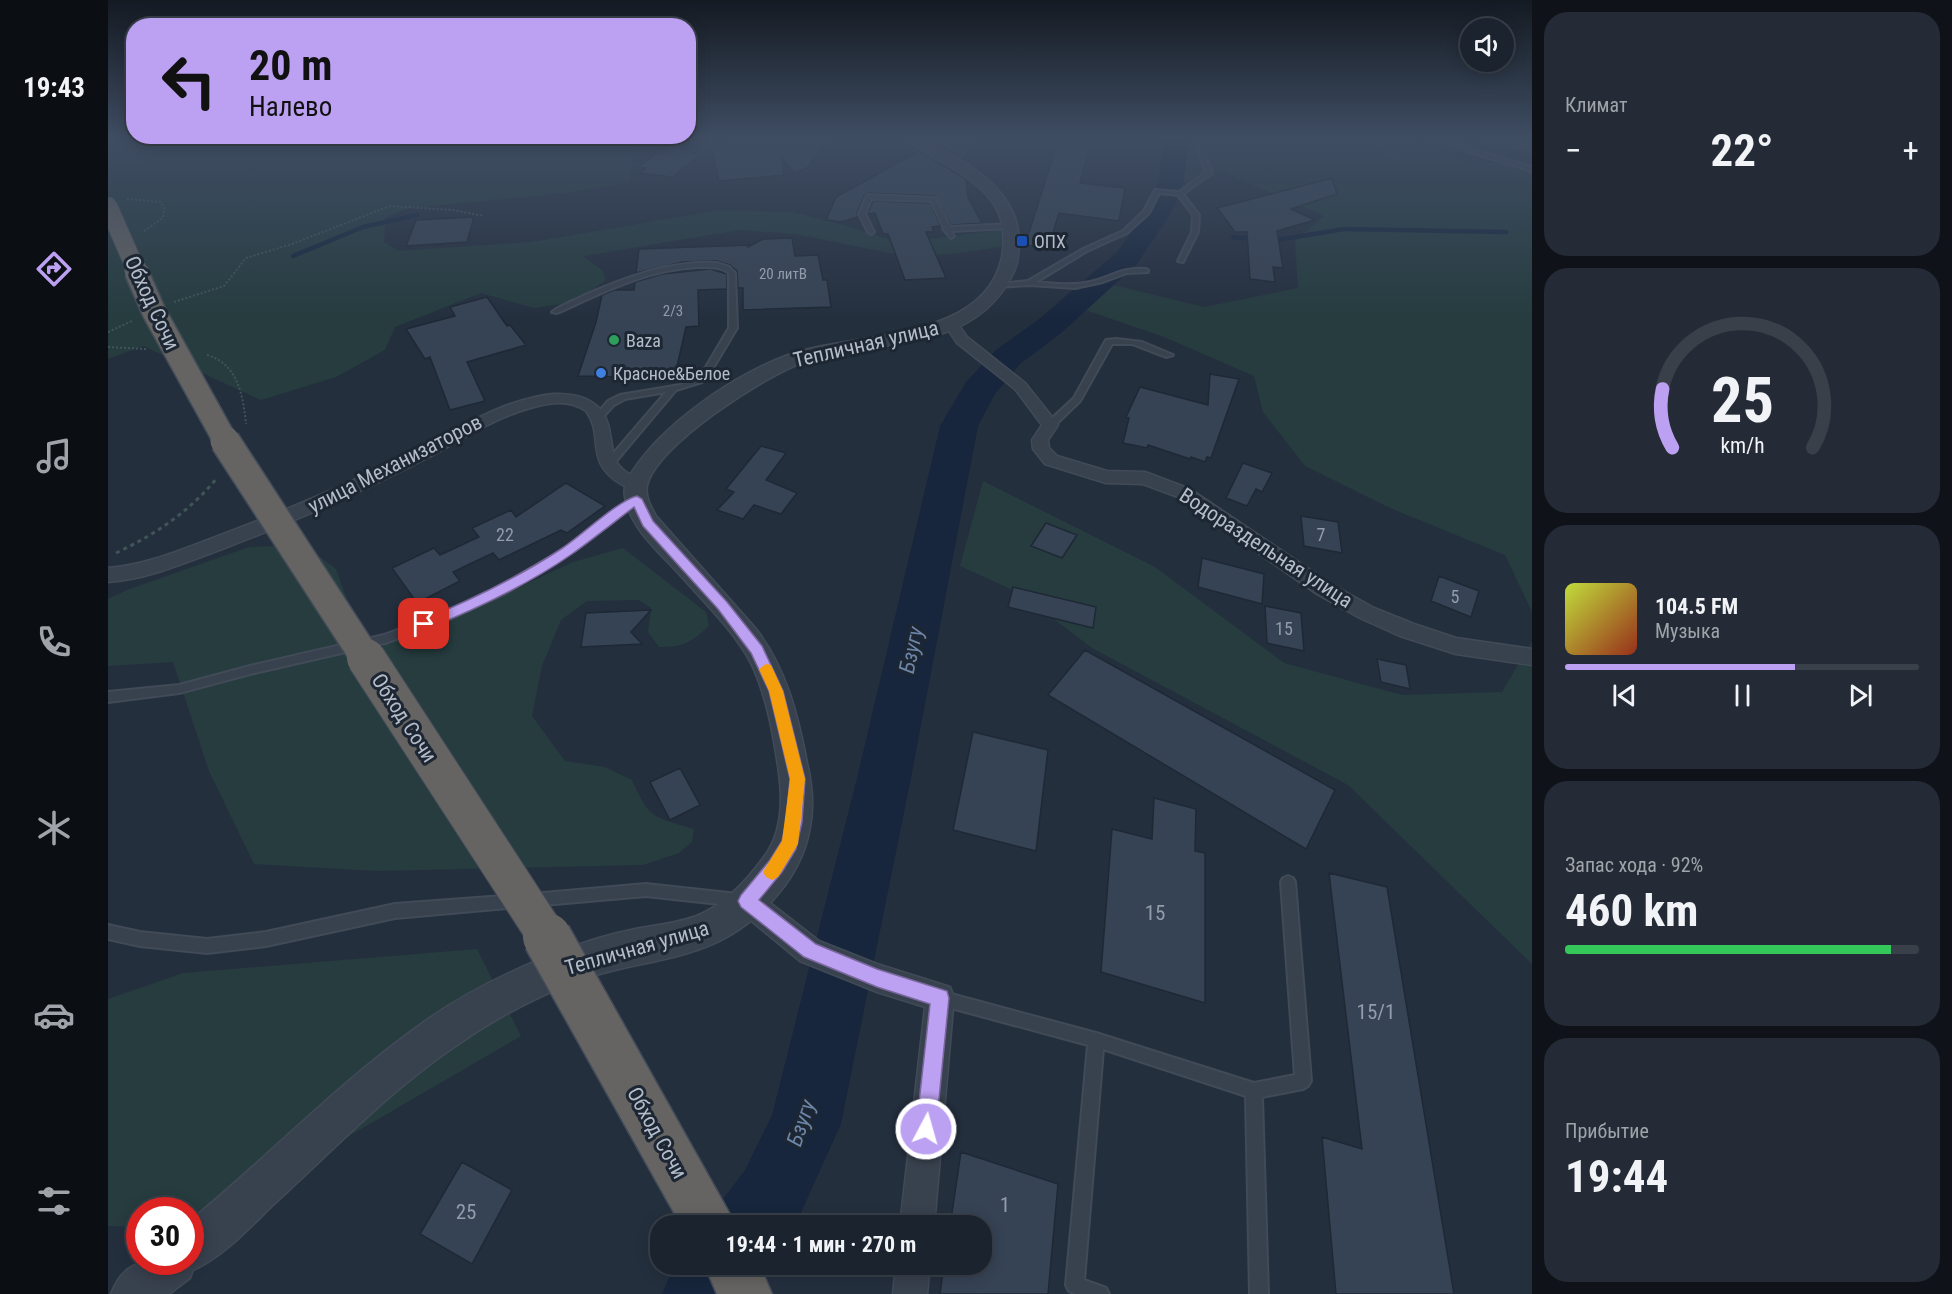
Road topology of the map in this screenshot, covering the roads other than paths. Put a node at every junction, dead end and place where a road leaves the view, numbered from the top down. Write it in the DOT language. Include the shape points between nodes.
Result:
graph roads {
  1 [pos="868,198"];
  2 [pos="913,198"];
  3 [pos="998,198"];
  4 [pos="1154,198"];
  5 [pos="1183,198"];
  6 [pos="108,206"];
  7 [pos="1011,226"];
  8 [pos="946,229"];
  9 [pos="872,232"];
  10 [pos="951,236"];
  11 [pos="1181,261"];
  12 [pos="1146,272"];
  13 [pos="1030,283"];
  14 [pos="999,286"];
  15 [pos="555,312"];
  16 [pos="951,324"];
  17 [pos="1169,355"];
  18 [pos="673,389"];
  19 [pos="599,416"];
  20 [pos="1050,425"];
  21 [pos="609,464"];
  22 [pos="636,492"];
  23 [pos="108,575"];
  24 [pos="1532,657"];
  25 [pos="108,698"];
  26 [pos="1288,882"];
  27 [pos="747,901"];
  28 [pos="108,932"];
  29 [pos="940,998"];
  30 [pos="1096,1040"];
  31 [pos="1254,1091"];
  32 [pos="703,1215"];
  33 [pos="918,1215"];
  34 [pos="204,1236"];
  35 [pos="157,1275"];
  36 [pos="736,1275"];
  37 [pos="912,1275"];
  38 [pos="132,1294"];
  39 [pos="746,1294"];
  40 [pos="910,1294"];
  41 [pos="1100,1294"];
  42 [pos="1259,1294"];
  1 -- 9 [label="lane" via="862,214"];
  2 -- 8 [label="lane" via="933,199"];
  3 -- 7 [label="street, Тепличная улица"];
  4 -- 13 [label="lane" via="1148,212 1125,232 1085,250"];
  5 -- 11 [label="lane" via="1196,215 1195,232"];
  6 -- 32 [label="highway, Обход Сочи, bridge" via="154,312 212,420 556,951"];
  7 -- 8 [label="lane"];
  7 -- 14 [label="street, Тепличная улица" via="1011,253"];
  8 -- 10 [label="lane"];
  12 -- 13 [label="lane" via="1127,269 1102,281 1065,288"];
  13 -- 14 [label="lane"];
  14 -- 16 [label="street, Тепличная улица"];
  15 -- 18 [label="lane" via="617,283 662,269 703,265 728,268 732,273 734,328 706,373 691,384"];
  16 -- 20 [label="street" via="962,340 1020,386"];
  16 -- 22 [label="street, Тепличная улица" via="904,338 825,350 766,371 718,400 684,430 644,470"];
  17 -- 20 [label="lane" via="1134,341 1109,342 1077,399"];
  18 -- 19 [label="lane" via="622,398"];
  18 -- 21 [label="lane"];
  19 -- 21 [label="street"];
  19 -- 23 [label="street, улица Механизаторов" via="585,403 573,400 523,404 274,523 141,570"];
  20 -- 24 [label="street, Водораздельная улица" via="1040,440 1041,449 1052,460 1106,477 1145,478 1184,493 1281,561 1367,613 1456,646"];
  21 -- 22 [label="street"];
  22 -- 25 [label="lane" via="566,552 500,591 444,617 385,639 179,689"];
  22 -- 27 [label="street, Тепличная улица" via="648,523 723,605 757,650 776,691 797,779 794,822 790,844"];
  26 -- 31 [label="lane" via="1303,1081"];
  27 -- 28 [label="lane" via="646,890 395,911 266,939 207,946"];
  27 -- 29 [label="street" via="810,951"];
  27 -- 34 [label="street, Тепличная улица" via="724,922 692,937 611,952 532,981 464,1018 373,1085"];
  29 -- 30 [label="lane"];
  29 -- 33 [label="street"];
  30 -- 31 [label="lane"];
  30 -- 41 [label="lane" via="1075,1285"];
  31 -- 42 [label="lane"];
  35 -- 38 [label="street"];
  36 -- 39 [label="highway"];
  37 -- 40 [label="street"];
}
